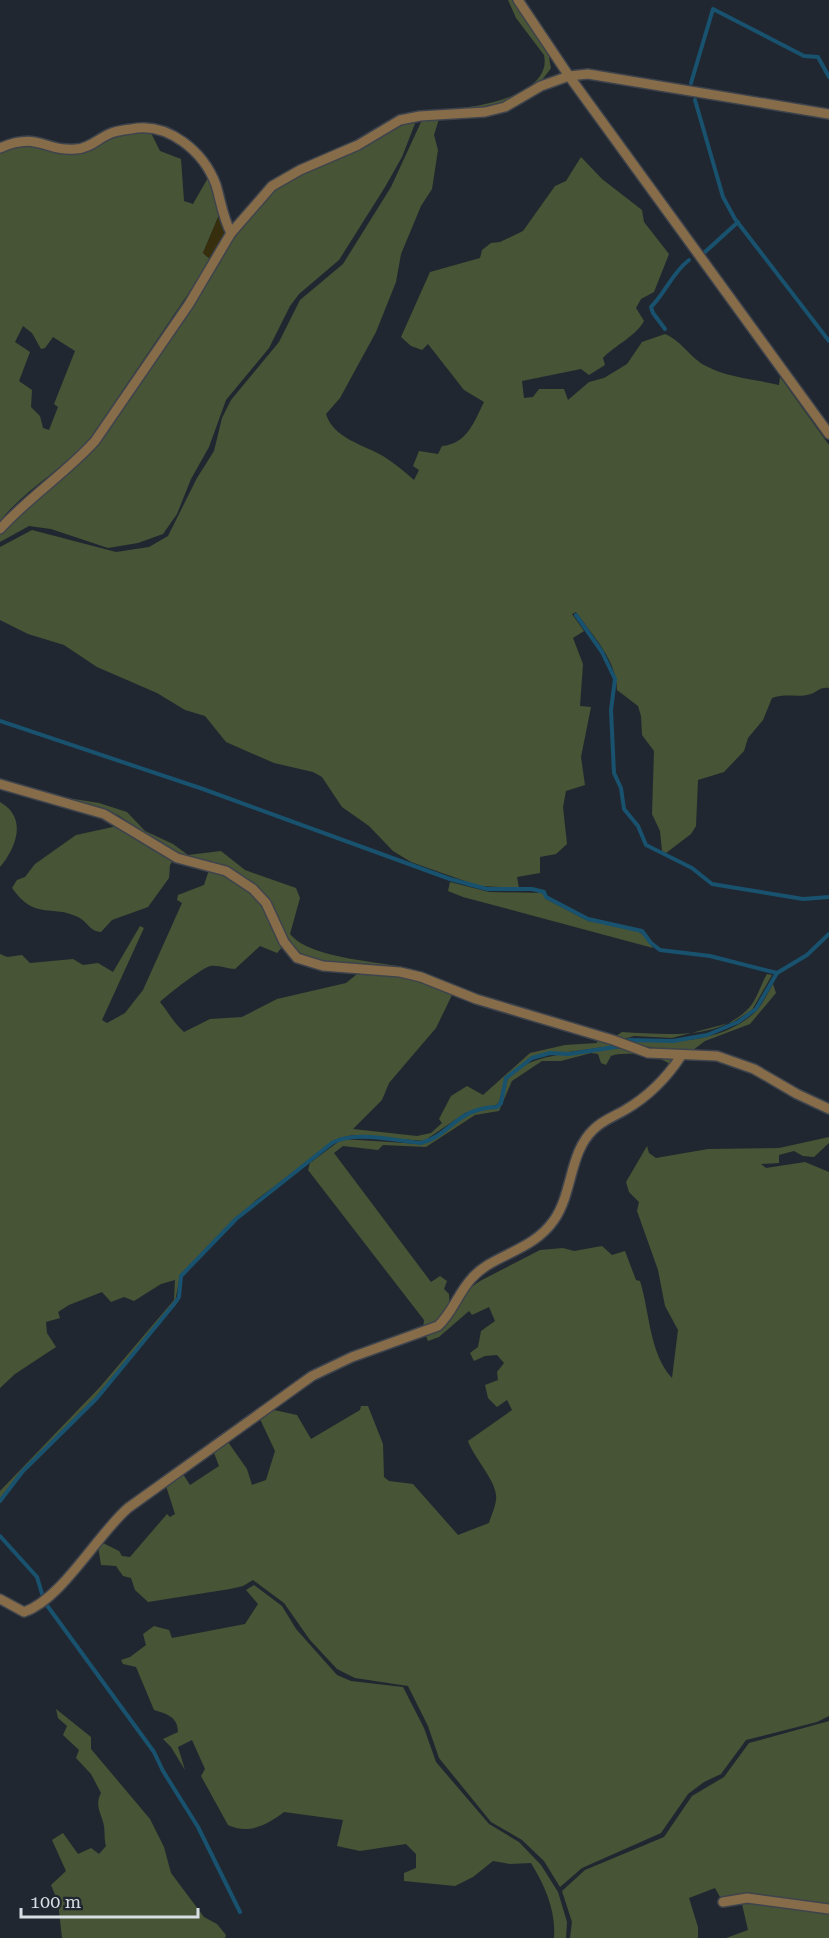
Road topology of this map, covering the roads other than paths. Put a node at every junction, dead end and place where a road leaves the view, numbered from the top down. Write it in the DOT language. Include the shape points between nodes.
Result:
graph roads {
  1 [pos="518,0"];
  2 [pos="569,76"];
  3 [pos="829,114"];
  4 [pos="0,148"];
  5 [pos="231,233"];
  6 [pos="829,434"];
  7 [pos="0,529"];
  8 [pos="0,784"];
  9 [pos="681,1056"];
  10 [pos="829,1109"];
  11 [pos="0,1599"];
  12 [pos="723,1902"];
  13 [pos="829,1909"];
  1 -- 2 [label="street"];
  2 -- 3 [label="street" via="588,74"];
  2 -- 5 [label="street" via="541,86 505,107 400,120 272,186"];
  2 -- 6 [label="street"];
  4 -- 5 [label="street" via="27,140 76,150 111,133 135,128 174,135 190,146 206,166"];
  5 -- 7 [label="street" via="202,284 95,441"];
  8 -- 9 [label="street" via="104,814 177,858 226,872 253,889 266,903 284,942 297,958 323,966 411,975 648,1053"];
  9 -- 10 [label="street" via="717,1056 754,1069"];
  9 -- 11 [label="street" via="651,1093 594,1128 585,1139 563,1205 553,1221 538,1238 472,1276 438,1326 312,1376 128,1508 55,1589 31,1609 24,1612"];
  12 -- 13 [label="street" via="747,1898"];
}
